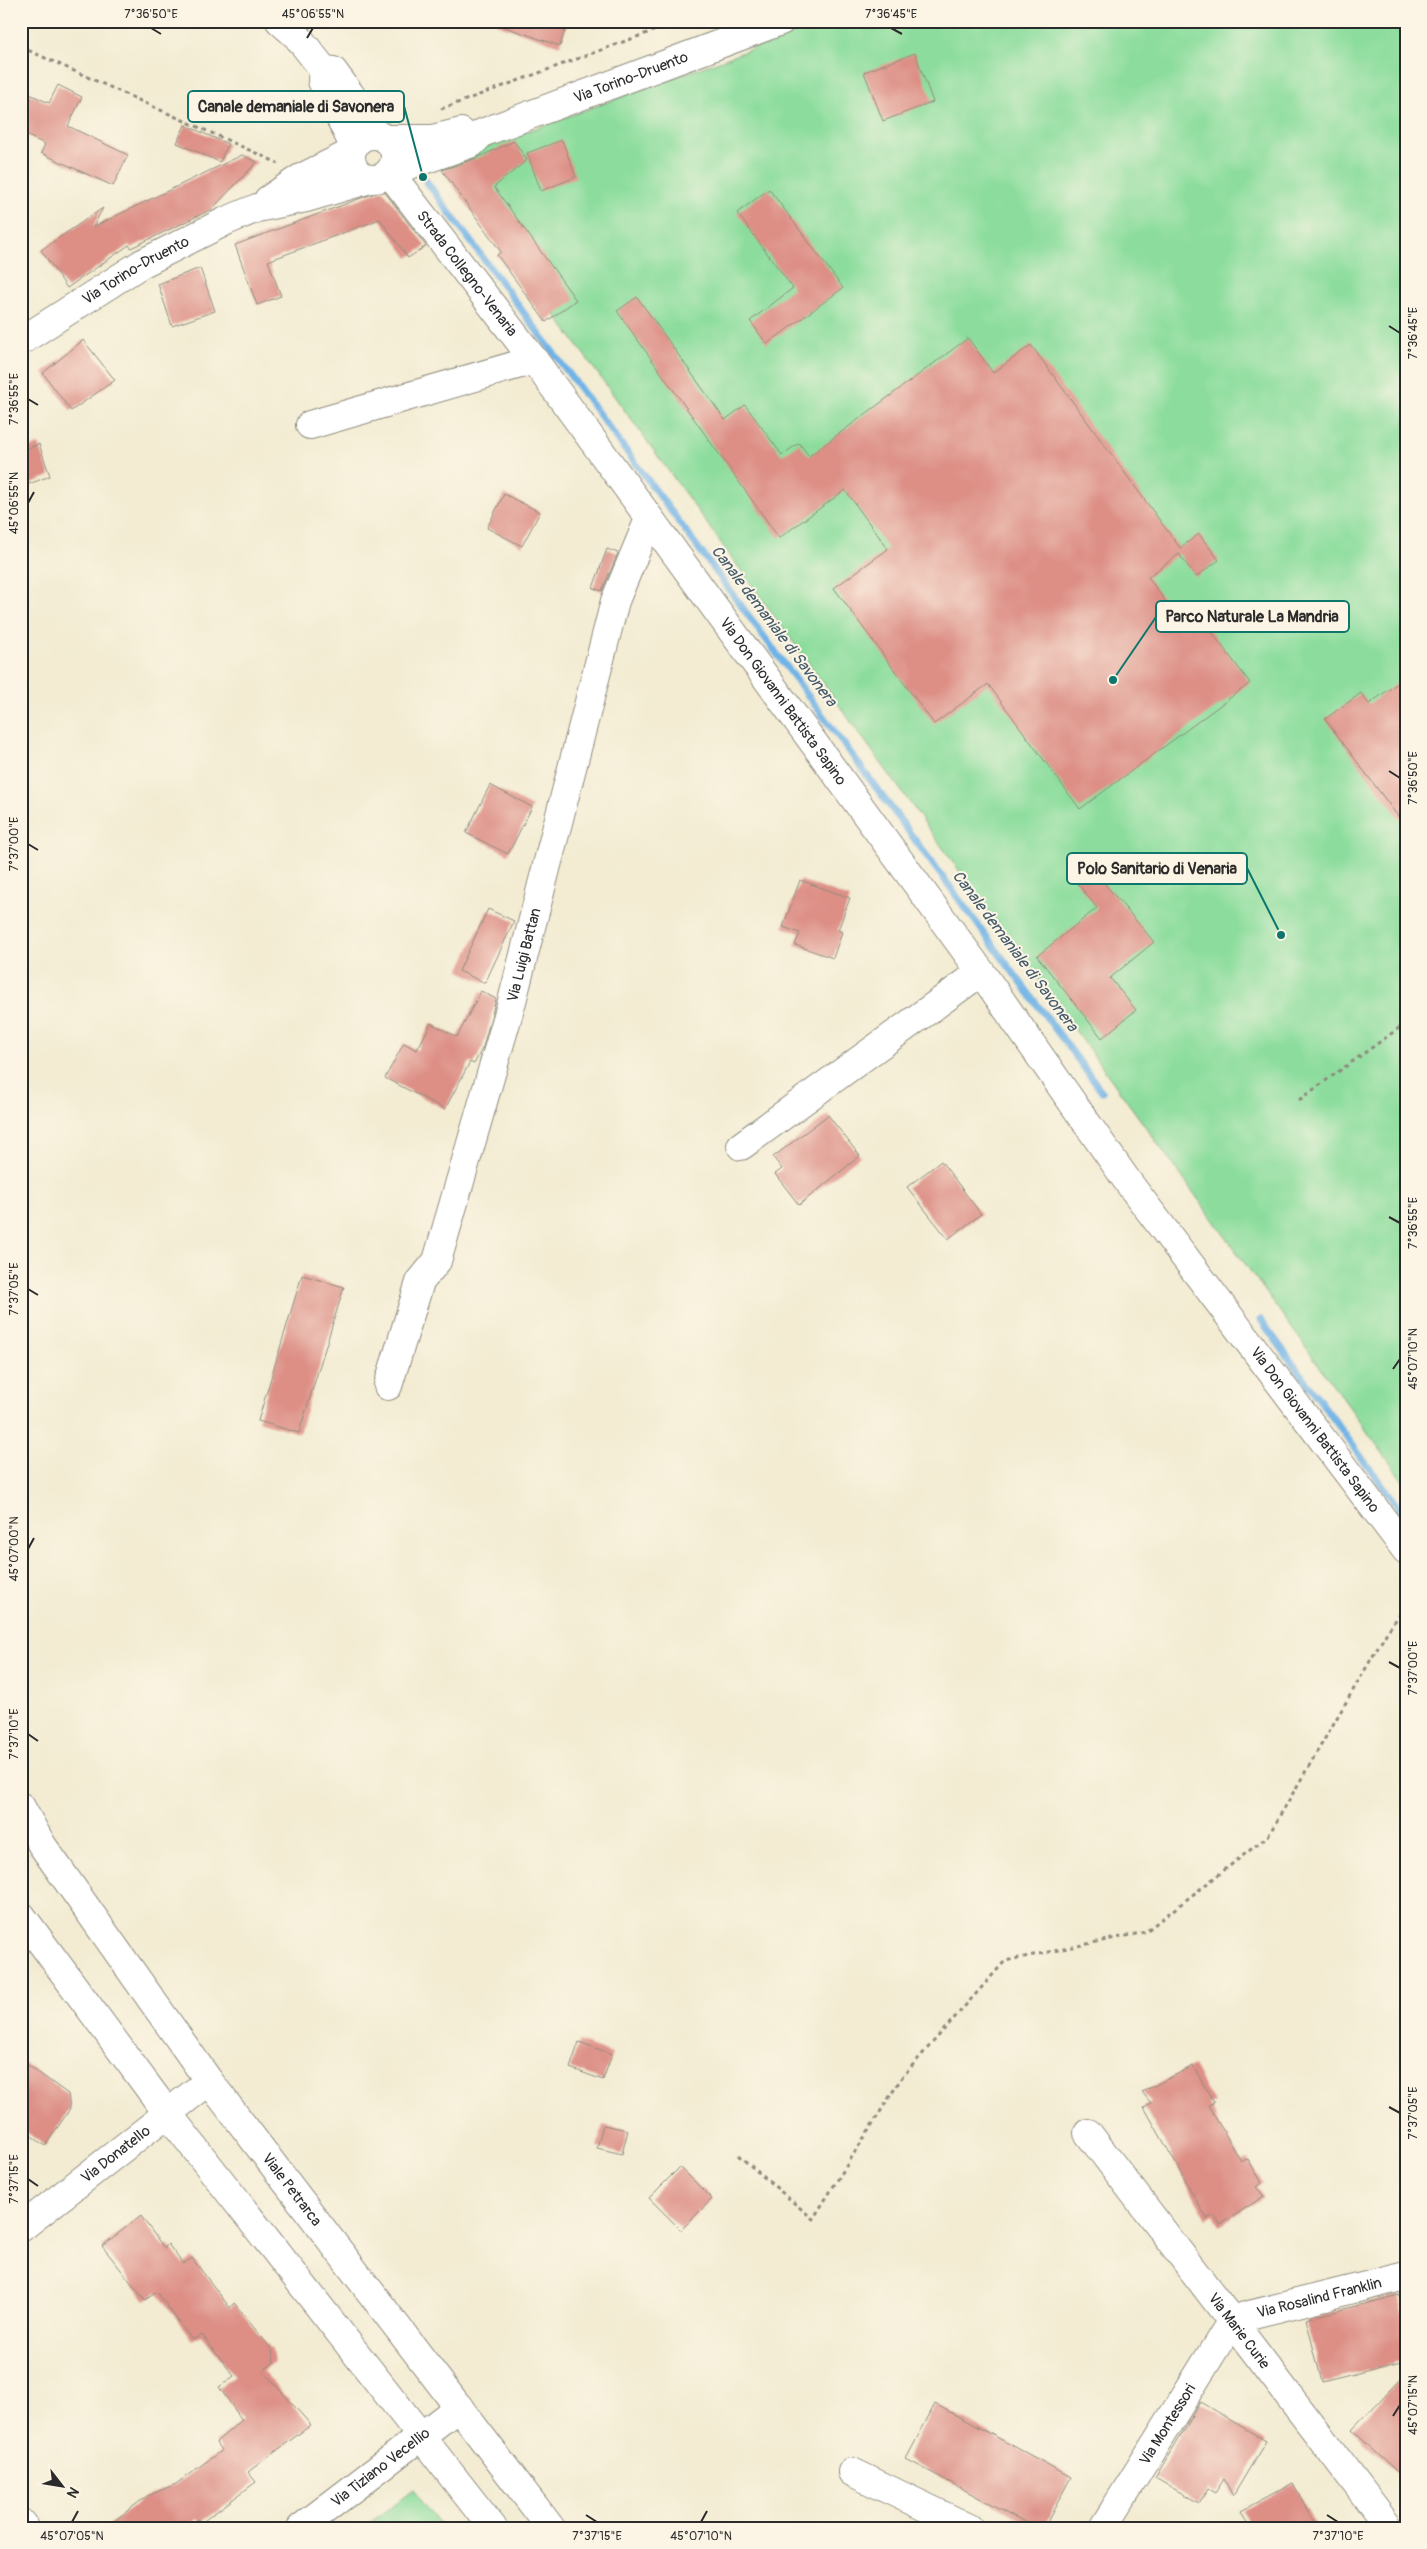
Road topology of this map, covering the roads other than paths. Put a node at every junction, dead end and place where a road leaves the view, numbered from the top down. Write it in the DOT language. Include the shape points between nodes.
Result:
graph roads {
  1 [pos="280,21"];
  2 [pos="780,21"];
  3 [pos="482,133"];
  4 [pos="367,143"];
  5 [pos="379,176"];
  6 [pos="257,208"];
  7 [pos="21,341"];
  8 [pos="539,367"];
  9 [pos="310,425"];
  10 [pos="649,519"];
  11 [pos="982,972"];
  12 [pos="741,1146"];
  13 [pos="388,1386"];
  14 [pos="1406,1550"];
  15 [pos="21,1807"];
  16 [pos="31,1838"];
  17 [pos="21,1915"];
  18 [pos="210,2081"];
  19 [pos="168,2114"];
  20 [pos="1088,2133"];
  21 [pos="21,2228"];
  22 [pos="1406,2276"];
  23 [pos="1233,2319"];
  24 [pos="459,2407"];
  25 [pos="422,2435"];
  26 [pos="852,2472"];
  27 [pos="21,2523"];
  28 [pos="25,2528"];
  29 [pos="301,2528"];
  30 [pos="493,2528"];
  31 [pos="551,2528"];
  32 [pos="969,2528"];
  33 [pos="1103,2528"];
  34 [pos="1390,2528"];
  1 -- 4 [label="street" via="297,36 323,69 322,81"];
  2 -- 3 [label="street, Via Torino-Druento"];
  3 -- 4 [label="street, Via Torino-Druento" via="468,131 432,139"];
  3 -- 5 [label="street, Via Torino-Druento" via="472,143"];
  4 -- 5 [label="street, Strada Collegno-Venaria" via="353,167 363,177"];
  4 -- 5 [label="street" via="395,151 394,166"];
  4 -- 6 [label="street, Via Torino-Druento" via="299,179"];
  5 -- 6 [label="street, Via Torino-Druento" via="306,198"];
  5 -- 8 [label="street, Strada Collegno-Venaria"];
  6 -- 7 [label="street, Via Torino-Druento" via="141,264"];
  8 -- 9 [label="street"];
  8 -- 10 [label="street, Via Don Giovanni Battista Sapino"];
  10 -- 11 [label="street, Via Don Giovanni Battista Sapino"];
  10 -- 13 [label="street, Via Luigi Battan" via="615,601 510,1005 437,1261 420,1282"];
  11 -- 12 [label="street"];
  11 -- 14 [label="street, Via Don Giovanni Battista Sapino" via="1022,1029 1105,1122 1132,1173 1160,1198 1242,1333"];
  15 -- 16 [label="street, Viale Petrarca"];
  16 -- 18 [label="street, Viale Petrarca"];
  17 -- 19 [label="street"];
  18 -- 19 [label="street, Via Donatello"];
  18 -- 24 [label="street, Viale Petrarca"];
  19 -- 21 [label="street, Via Donatello"];
  19 -- 25 [label="street"];
  20 -- 23 [label="street, Via Marie Curie"];
  22 -- 23 [label="street, Via Rosalind Franklin"];
  23 -- 33 [label="street, Via Montessori"];
  23 -- 34 [label="street, Via Marie Curie"];
  24 -- 25 [label="street, Via Tiziano Vecellio"];
  24 -- 31 [label="street, Viale Petrarca"];
  25 -- 29 [label="street, Via Tiziano Vecellio"];
  25 -- 30 [label="street"];
  26 -- 32 [label="street"];
  27 -- 28 [label="street"];
}
